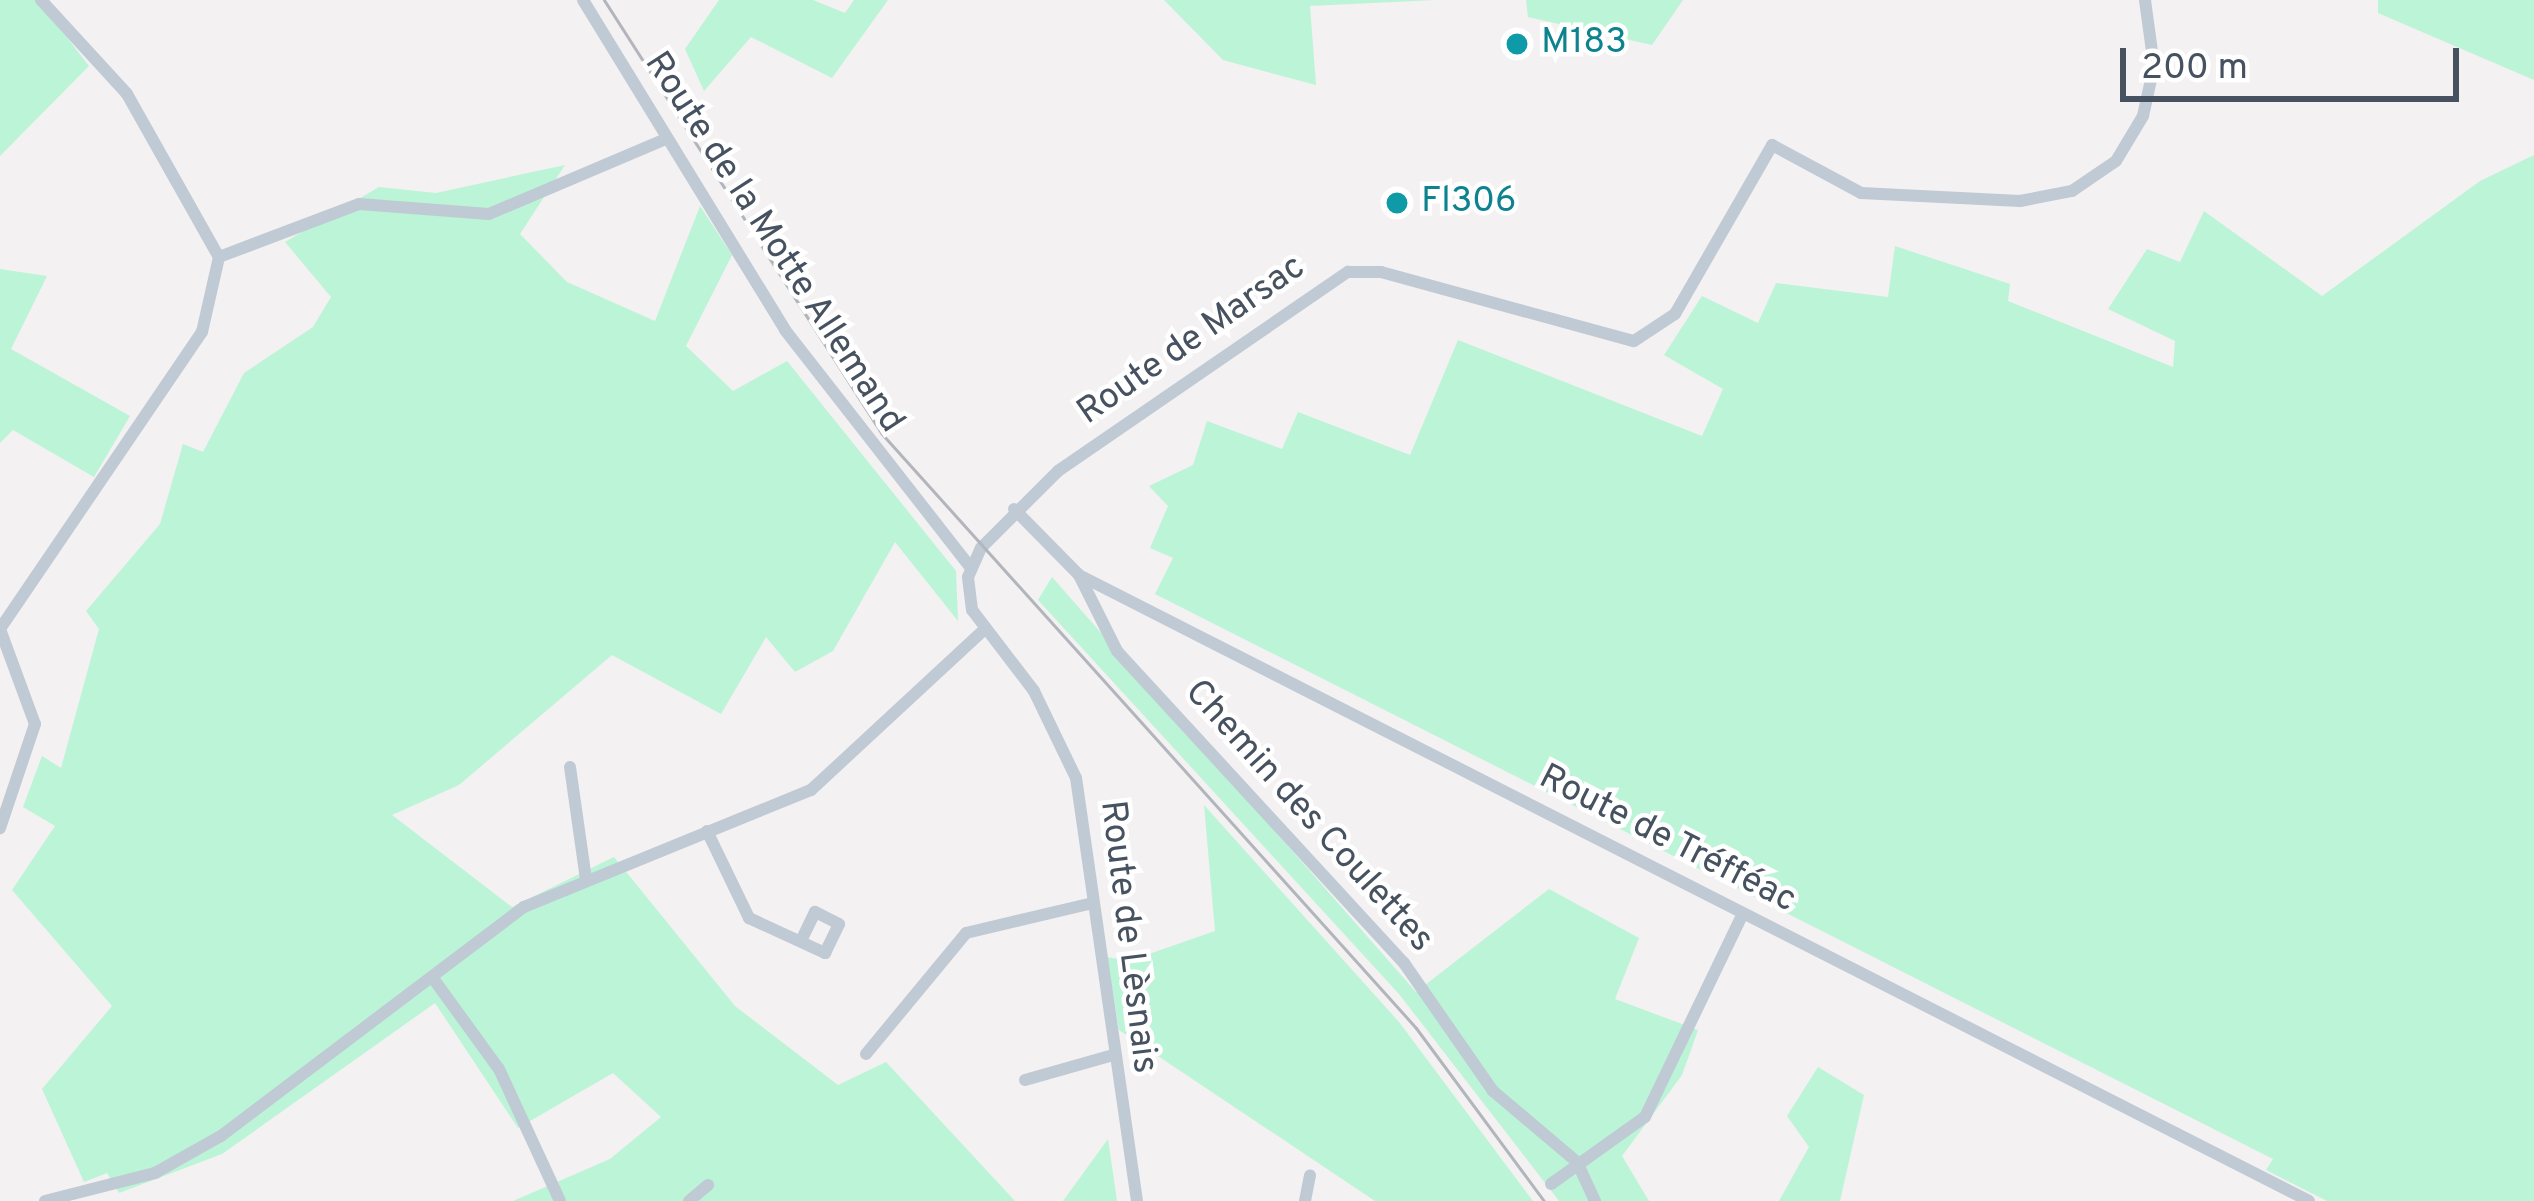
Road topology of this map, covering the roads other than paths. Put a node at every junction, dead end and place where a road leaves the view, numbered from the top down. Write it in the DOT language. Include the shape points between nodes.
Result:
graph roads {
  1 [pos="41,0"];
  2 [pos="583,0"];
  3 [pos="2145,0"];
  4 [pos="666,139"];
  5 [pos="219,257"];
  6 [pos="1014,509"];
  7 [pos="970,567"];
  8 [pos="1079,575"];
  9 [pos="0,629"];
  10 [pos="984,630"];
  11 [pos="570,767"];
  12 [pos="0,828"];
  13 [pos="707,831"];
  14 [pos="586,879"];
  15 [pos="1088,904"];
  16 [pos="1742,913"];
  17 [pos="801,941"];
  18 [pos="435,981"];
  19 [pos="866,1054"];
  20 [pos="1110,1056"];
  21 [pos="1024,1081"];
  22 [pos="1581,1167"];
  23 [pos="1310,1175"];
  24 [pos="1551,1184"];
  25 [pos="708,1185"];
  26 [pos="45,1201"];
  27 [pos="560,1201"];
  28 [pos="689,1201"];
  29 [pos="1137,1201"];
  30 [pos="1305,1201"];
  31 [pos="1595,1201"];
  32 [pos="2309,1201"];
  1 -- 5 [label="street" via="127,94"];
  2 -- 4 [label="street, Route de la Motte Allemand"];
  3 -- 6 [label="street, Route de Marsac" via="2154,66 2143,116 2116,161 2072,191 2020,201 1861,193 1772,146 1675,314 1634,341 1381,272 1348,272"];
  4 -- 5 [label="street" via="489,214 359,204"];
  4 -- 7 [label="street, Route de la Motte Allemand" via="857,434"];
  5 -- 9 [label="street" via="202,332"];
  6 -- 7 [label="street"];
  6 -- 8 [label="street, Route de Tréfféac"];
  7 -- 10 [label="street, Route de Lèsnais" via="968,595"];
  8 -- 16 [label="street, Route de Tréfféac"];
  8 -- 22 [label="street, Chemin des Coulettes" via="1118,650 1404,963 1493,1091"];
  9 -- 12 [label="street" via="35,724"];
  10 -- 13 [label="street" via="811,790"];
  10 -- 15 [label="street, Route de Lèsnais" via="1034,691 1076,778"];
  11 -- 14 [label="street"];
  13 -- 14 [label="street"];
  13 -- 17 [label="street" via="749,918"];
  14 -- 18 [label="street" via="524,907"];
  15 -- 19 [label="street" via="966,933"];
  15 -- 20 [label="street, Route de Lèsnais"];
  16 -- 22 [label="street" via="1645,1117"];
  16 -- 32 [label="street, Route de Tréfféac"];
  18 -- 26 [label="street" via="155,1173"];
  18 -- 27 [label="street" via="499,1069"];
  20 -- 21 [label="street"];
  20 -- 29 [label="street, Route de Lèsnais"];
  22 -- 24 [label="street"];
  22 -- 31 [label="street, Chemin des Coulettes"];
  23 -- 30 [label="street"];
  25 -- 28 [label="street"];
}
